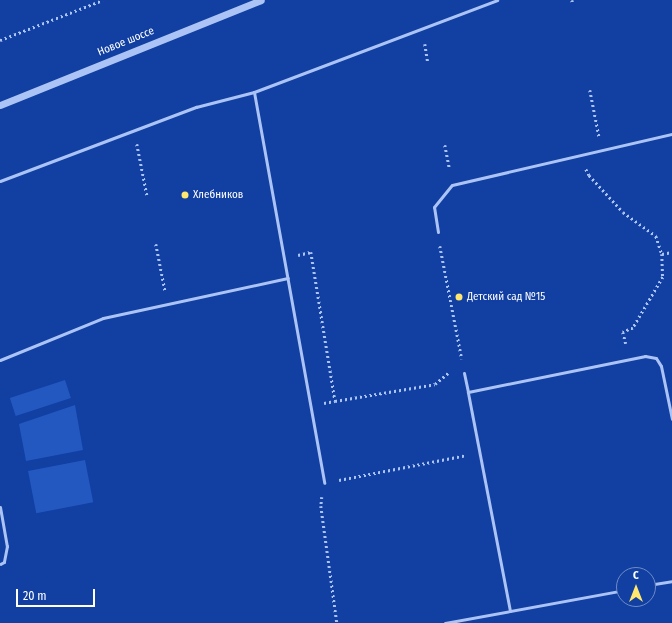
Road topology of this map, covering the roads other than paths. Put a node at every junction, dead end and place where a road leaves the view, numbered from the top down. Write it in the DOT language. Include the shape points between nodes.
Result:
graph roads {
  1 [pos="261,0"];
  2 [pos="497,0"];
  3 [pos="254,92"];
  4 [pos="0,105"];
  5 [pos="672,134"];
  6 [pos="0,181"];
  7 [pos="438,232"];
  8 [pos="288,278"];
  9 [pos="0,360"];
  10 [pos="464,373"];
  11 [pos="468,392"];
  12 [pos="672,414"];
  13 [pos="672,419"];
  14 [pos="324,483"];
  15 [pos="0,507"];
  16 [pos="0,564"];
  17 [pos="672,581"];
  18 [pos="656,584"];
  19 [pos="616,591"];
  20 [pos="510,611"];
  21 [pos="446,623"];
  1 -- 4 [label="street, Новое шоссе"];
  2 -- 3 [label="lane"];
  3 -- 6 [label="lane" via="196,107"];
  3 -- 8 [label="lane"];
  5 -- 7 [label="lane" via="452,185 434,207"];
  8 -- 9 [label="lane" via="103,318"];
  8 -- 14 [label="lane"];
  10 -- 11 [label="lane"];
  11 -- 12 [label="lane" via="645,356 656,358 662,366"];
  11 -- 20 [label="lane"];
  12 -- 13 [label="lane"];
  15 -- 16 [label="lane" via="7,546 4,562"];
  17 -- 18 [label="lane"];
  19 -- 20 [label="lane"];
  20 -- 21 [label="lane"];
}
